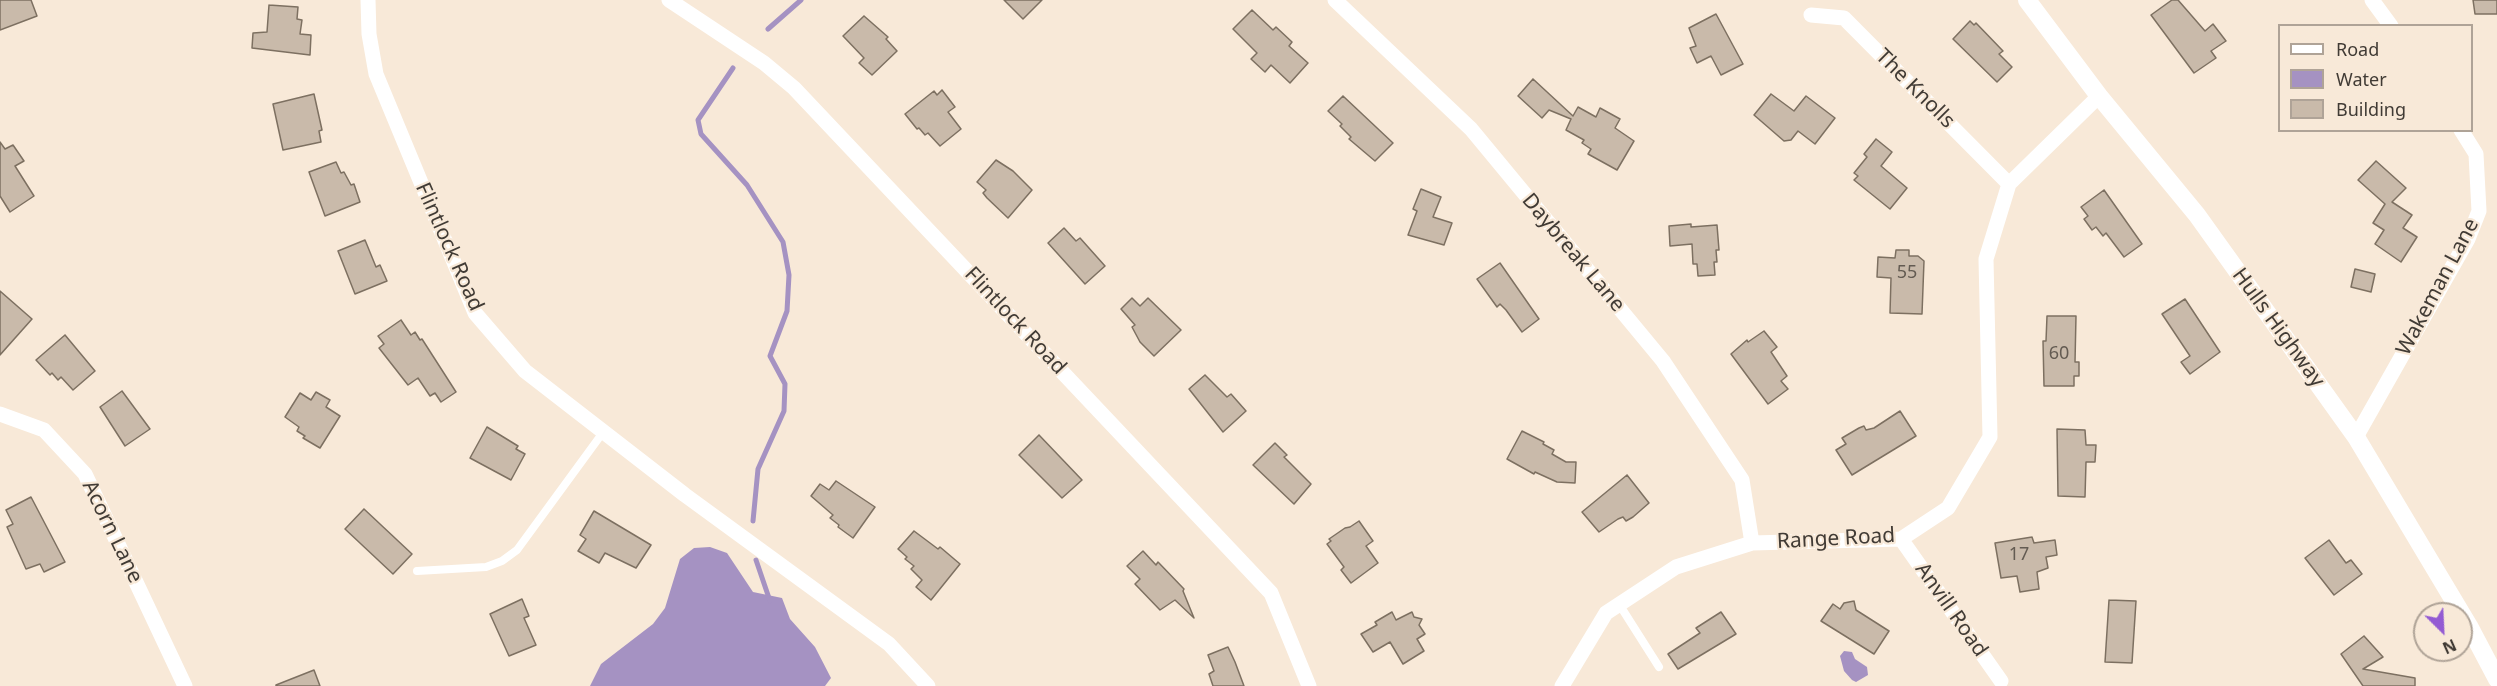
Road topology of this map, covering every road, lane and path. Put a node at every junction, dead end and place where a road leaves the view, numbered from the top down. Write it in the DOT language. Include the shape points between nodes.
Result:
graph roads {
  1 [pos="368,0"];
  2 [pos="669,0"];
  3 [pos="1335,0"];
  4 [pos="2027,0"];
  5 [pos="2372,0"];
  6 [pos="1811,15"];
  7 [pos="2390,24"];
  8 [pos="2099,96"];
  9 [pos="2462,132"];
  10 [pos="2009,184"];
  11 [pos="0,414"];
  12 [pos="604,431"];
  13 [pos="2356,437"];
  14 [pos="1901,538"];
  15 [pos="1752,543"];
  16 [pos="417,572"];
  17 [pos="1619,604"];
  18 [pos="1659,667"];
  19 [pos="2497,678"];
  20 [pos="2001,681"];
  21 [pos="185,686"];
  22 [pos="928,686"];
  23 [pos="1309,686"];
  24 [pos="1562,686"];
  1 -- 12 [label="street, Flintlock Road" via="376,74 475,313 525,371"];
  2 -- 23 [label="street, Flintlock Road" via="764,63 794,88 1271,593"];
  3 -- 15 [label="street, Daybreak Lane" via="1471,129 1663,361 1742,480"];
  4 -- 8 [label="street, Hulls Highway"];
  5 -- 7 [label="street"];
  6 -- 10 [label="street, The Knolls" via="1844,18"];
  8 -- 10 [label="street, Range Road"];
  8 -- 13 [label="street, Hulls Highway" via="2197,215"];
  9 -- 13 [label="street, Wakeman Lane" via="2476,154 2479,211 2468,239"];
  10 -- 14 [label="street, Range Road" via="1986,259 1990,437 1948,508"];
  11 -- 21 [label="street, Acorn Lane" via="44,430 85,474"];
  12 -- 16 [label="lane" via="517,550 486,567"];
  12 -- 22 [label="street, Flintlock Road" via="889,644"];
  13 -- 19 [label="street, Hulls Highway"];
  14 -- 15 [label="street, Range Road"];
  14 -- 20 [label="street, Anvill Road"];
  15 -- 17 [label="street, Range Road" via="1676,567"];
  17 -- 18 [label="lane"];
  17 -- 24 [label="street, Range Road" via="1606,613"];
}
